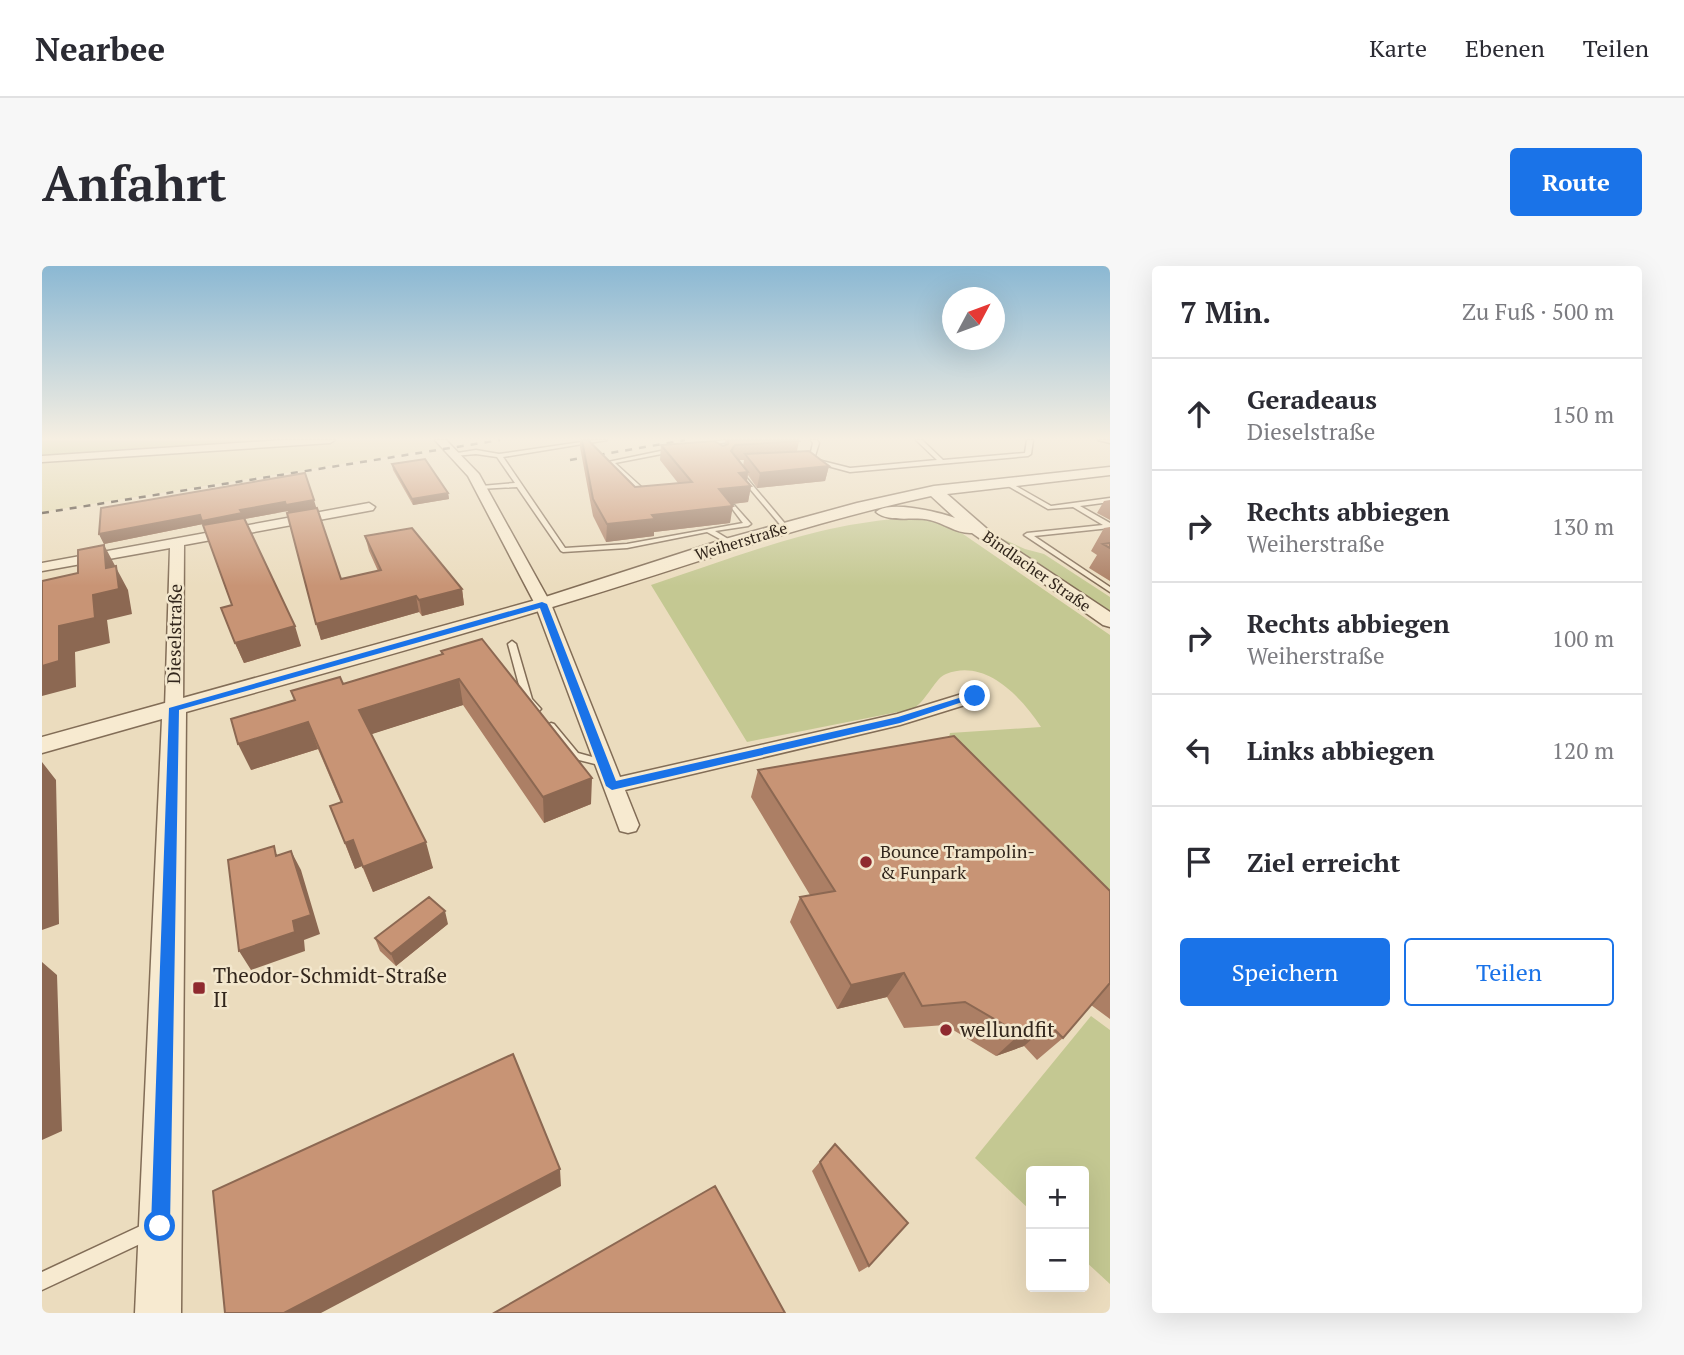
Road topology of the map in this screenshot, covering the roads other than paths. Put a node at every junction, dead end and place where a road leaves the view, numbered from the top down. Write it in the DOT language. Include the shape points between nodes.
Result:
graph roads {
  1 [pos="481,488"];
  2 [pos="520,489"];
  3 [pos="640,489"];
  4 [pos="754,489"];
  5 [pos="951,489"];
  6 [pos="1017,489"];
  7 [pos="934,491"];
  8 [pos="657,495"];
  9 [pos="1110,500"];
  10 [pos="1074,505"];
  11 [pos="369,507"];
  12 [pos="734,508"];
  13 [pos="790,526"];
  14 [pos="1110,526"];
  15 [pos="708,530"];
  16 [pos="988,539"];
  17 [pos="177,542"];
  18 [pos="731,543"];
  19 [pos="42,567"];
  20 [pos="1110,590"];
  21 [pos="542,604"];
  22 [pos="1110,621"];
  23 [pos="512,644"];
  24 [pos="975,696"];
  25 [pos="174,708"];
  26 [pos="42,745"];
  27 [pos="603,763"];
  28 [pos="612,786"];
  29 [pos="628,825"];
  30 [pos="160,1226"];
  31 [pos="42,1281"];
  32 [pos="158,1313"];
  1 -- 21 [label="street"];
  2 -- 15 [label="lane" via="563,550 627,546"];
  3 -- 8 [label="lane" via="648,496"];
  4 -- 13 [label="lane"];
  5 -- 7 [label="street, Weiherstraße"];
  6 -- 10 [label="lane" via="1050,508"];
  7 -- 13 [label="street, Weiherstraße"];
  7 -- 16 [label="street, Bindlacher Straße"];
  9 -- 10 [label="lane"];
  10 -- 14 [label="lane"];
  11 -- 17 [label="street"];
  12 -- 15 [label="lane" via="748,524"];
  13 -- 16 [label="street" via="902,511 945,518"];
  13 -- 18 [label="street, Weiherstraße"];
  14 -- 20 [label="lane" via="1027,535"];
  15 -- 18 [label="lane"];
  16 -- 22 [label="street, Bindlacher Straße"];
  17 -- 19 [label="street"];
  17 -- 25 [label="street, Dieselstraße"];
  18 -- 21 [label="street, Weiherstraße"];
  21 -- 25 [label="street, Weiherstraße"];
  21 -- 27 [label="street"];
  23 -- 27 [label="lane" via="528,700 575,756"];
  24 -- 28 [label="street" via="900,719"];
  25 -- 26 [label="street, Weiherstraße"];
  25 -- 30 [label="street, Dieselstraße"];
  27 -- 28 [label="street"];
  28 -- 29 [label="street"];
  30 -- 31 [label="lane"];
  30 -- 32 [label="street, Dieselstraße"];
}
